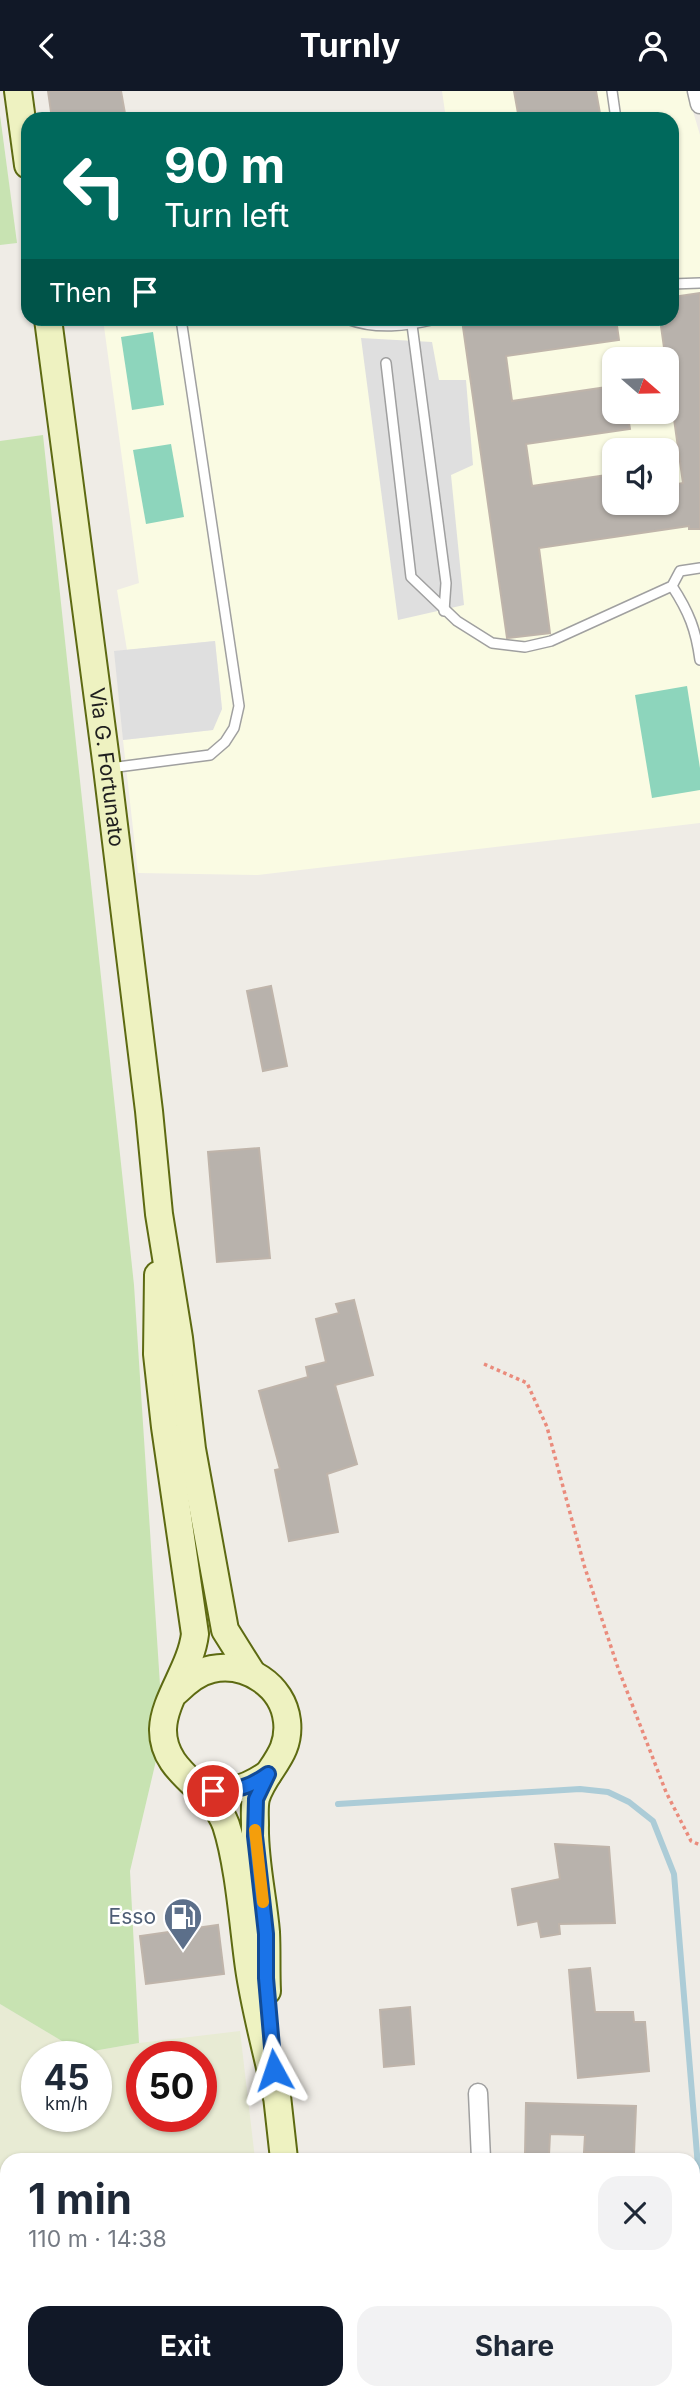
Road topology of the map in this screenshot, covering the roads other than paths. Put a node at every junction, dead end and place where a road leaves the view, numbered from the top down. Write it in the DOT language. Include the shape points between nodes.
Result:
graph roads {
  1 [pos="19,91"];
  2 [pos="612,91"];
  3 [pos="696,91"];
  4 [pos="700,103"];
  5 [pos="22,112"];
  6 [pos="615,112"];
  7 [pos="700,283"];
  8 [pos="679,284"];
  9 [pos="49,326"];
  10 [pos="182,326"];
  11 [pos="412,326"];
  12 [pos="386,363"];
  13 [pos="700,568"];
  14 [pos="672,586"];
  15 [pos="444,611"];
  16 [pos="700,660"];
  17 [pos="107,768"];
  18 [pos="159,1214"];
  19 [pos="252,1673"];
  20 [pos="176,1692"];
  21 [pos="268,1774"];
  22 [pos="194,1783"];
  23 [pos="478,2093"];
  24 [pos="276,2094"];
  25 [pos="283,2153"];
  26 [pos="481,2153"];
  1 -- 5 [label="main road"];
  2 -- 6 [label="lane"];
  3 -- 4 [label="street"];
  7 -- 8 [label="lane"];
  9 -- 17 [label="main road, Via G. Fortunato"];
  10 -- 17 [label="lane" via="239,706 234,728 209,755"];
  11 -- 15 [label="lane" via="446,583"];
  12 -- 15 [label="lane" via="411,577"];
  13 -- 14 [label="lane" via="680,571"];
  14 -- 15 [label="lane" via="551,641 525,647 492,643"];
  14 -- 16 [label="lane" via="689,613"];
  17 -- 18 [label="main road, Via G. Fortunato"];
  18 -- 19 [label="main road" via="192,1448 225,1630"];
  18 -- 20 [label="main road" via="157,1354 195,1634 193,1652"];
  19 -- 20 [label="main road" via="232,1667 211,1669 191,1677"];
  19 -- 21 [label="main road" via="275,1692 287,1719 287,1739"];
  20 -- 22 [label="main road" via="166,1710 167,1752 178,1770"];
  21 -- 22 [label="main road" via="252,1786 233,1791 213,1791"];
  21 -- 24 [label="main road" via="256,1799 255,1836"];
  22 -- 24 [label="main road" via="225,1823 251,1982"];
  23 -- 26 [label="street"];
  24 -- 25 [label="main road"];
}
